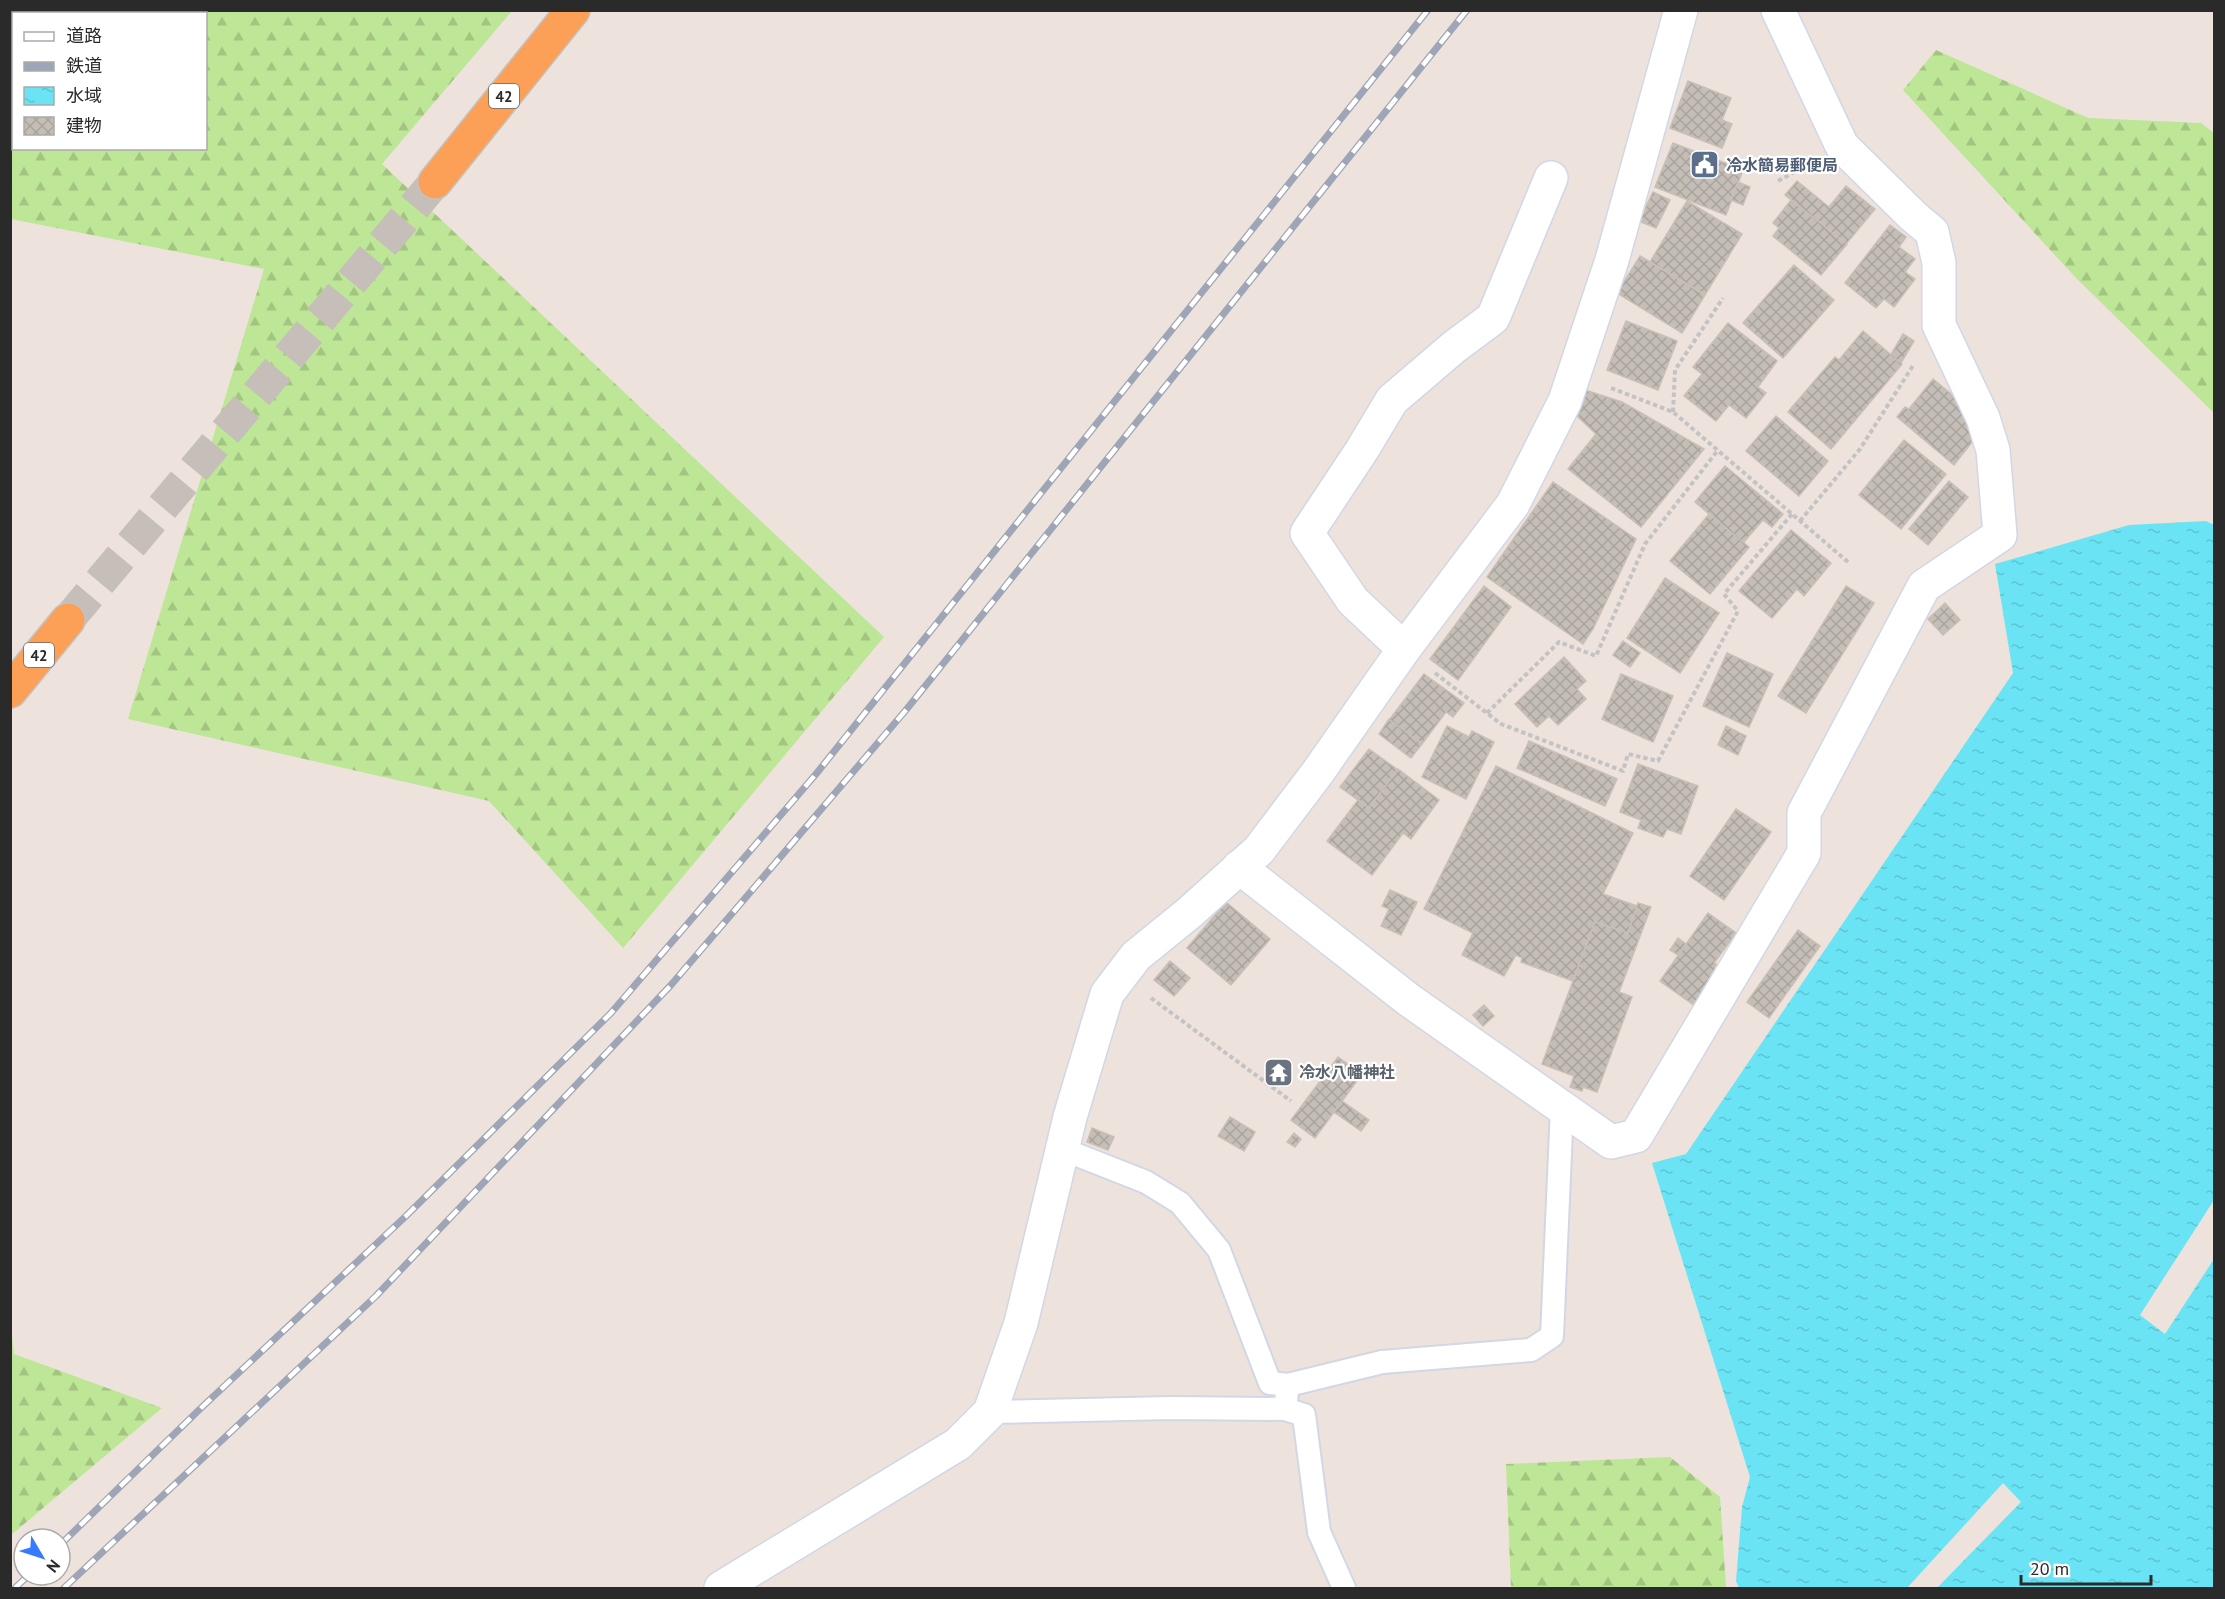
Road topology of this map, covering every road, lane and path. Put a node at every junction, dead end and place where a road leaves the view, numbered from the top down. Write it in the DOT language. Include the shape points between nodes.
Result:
graph roads {
  1 [pos="573,10"];
  2 [pos="1681,10"];
  3 [pos="1778,10"];
  4 [pos="1551,178"];
  5 [pos="435,182"];
  6 [pos="1724,298"];
  7 [pos="1939,325"];
  8 [pos="1574,373"];
  9 [pos="1673,412"];
  10 [pos="1718,450"];
  11 [pos="1792,514"];
  12 [pos="1800,521"];
  13 [pos="1848,562"];
  14 [pos="68,620"];
  15 [pos="1404,649"];
  16 [pos="10,691"];
  17 [pos="1487,713"];
  18 [pos="1239,867"];
  19 [pos="1121,977"];
  20 [pos="1291,1101"];
  21 [pos="1562,1108"];
  22 [pos="1062,1149"];
  23 [pos="1288,1385"];
  24 [pos="1285,1409"];
  25 [pos="990,1412"];
  26 [pos="721,1588"];
  27 [pos="1344,1588"];
  1 -- 5 [label="highway, 42"];
  2 -- 8 [label="street" via="1612,260"];
  3 -- 7 [label="street" via="1842,146 1932,232 1939,263"];
  4 -- 15 [label="street" via="1493,318 1392,400 1307,533 1353,601"];
  6 -- 9 [label="path" via="1675,370"];
  7 -- 12 [label="path" via="1860,449"];
  7 -- 21 [label="street" via="1983,418 1993,450 2000,535 1924,586 1804,813 1804,853 1636,1136 1611,1142"];
  8 -- 9 [label="path"];
  8 -- 15 [label="street" via="1565,400 1513,504"];
  9 -- 10 [label="path"];
  10 -- 11 [label="path"];
  10 -- 17 [label="path" via="1645,544 1596,656 1559,642"];
  11 -- 12 [label="path"];
  11 -- 17 [label="path" via="1724,594 1738,611 1658,761 1628,754 1623,771 1501,724"];
  12 -- 13 [label="path"];
  14 -- 16 [label="highway, 42"];
  15 -- 17 [label="path"];
  15 -- 18 [label="street" via="1259,850"];
  18 -- 19 [label="street" via="1136,956"];
  18 -- 21 [label="street" via="1408,1000"];
  19 -- 20 [label="path"];
  19 -- 22 [label="street" via="1107,994"];
  21 -- 23 [label="lane" via="1551,1335 1531,1350 1382,1362"];
  22 -- 23 [label="lane" via="1146,1182 1180,1203 1219,1250 1270,1383"];
  22 -- 25 [label="street" via="1022,1323"];
  23 -- 24 [label="lane"];
  24 -- 25 [label="lane"];
  24 -- 27 [label="lane" via="1304,1415 1319,1532"];
  25 -- 26 [label="street" via="958,1444"];
}
